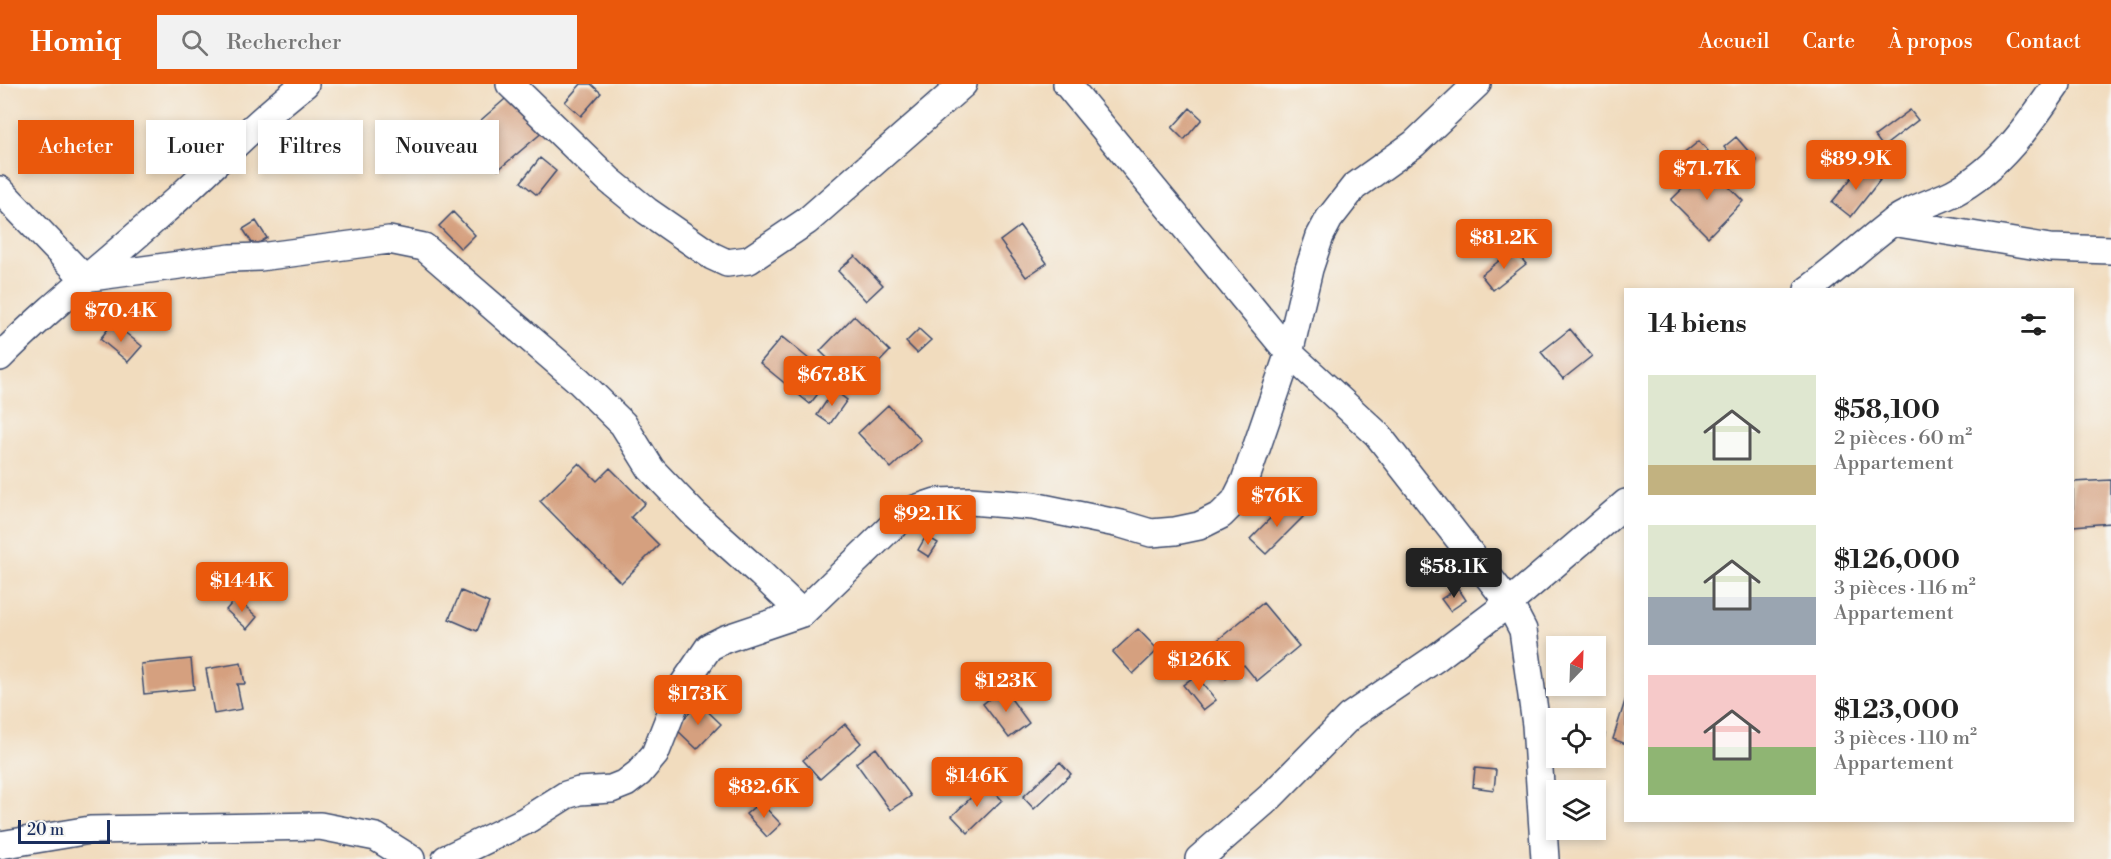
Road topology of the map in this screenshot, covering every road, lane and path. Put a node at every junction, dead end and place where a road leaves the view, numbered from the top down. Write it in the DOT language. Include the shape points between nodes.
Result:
graph roads {
  1 [pos="305,84"];
  2 [pos="510,84"];
  3 [pos="963,84"];
  4 [pos="1067,84"];
  5 [pos="1477,84"];
  6 [pos="2057,84"];
  7 [pos="0,190"];
  8 [pos="1892,222"];
  9 [pos="2111,250"];
  10 [pos="84,278"];
  11 [pos="1811,288"];
  12 [pos="1289,352"];
  13 [pos="0,357"];
  14 [pos="1624,505"];
  15 [pos="1509,603"];
  16 [pos="802,614"];
  17 [pos="0,846"];
  18 [pos="411,859"];
  19 [pos="446,859"];
  20 [pos="1199,859"];
  21 [pos="1545,859"];
  1 -- 10 [label="street" via="164,212"];
  2 -- 3 [label="street" via="609,180 647,211 727,263 749,260 807,221"];
  4 -- 12 [label="street"];
  5 -- 12 [label="street" via="1414,144 1354,187 1335,211 1316,247"];
  6 -- 8 [label="street" via="2029,125 1991,167 1954,192"];
  7 -- 10 [label="street"];
  8 -- 9 [label="street" via="2050,248"];
  8 -- 11 [label="street"];
  10 -- 13 [label="street"];
  10 -- 16 [label="street" via="388,240 424,247 578,380 623,424 651,469 695,515"];
  12 -- 15 [label="street" via="1377,434"];
  12 -- 16 [label="street" via="1245,481 1235,501 1221,515 1199,526 1151,533 1032,506 936,502 915,509 890,528"];
  14 -- 15 [label="street"];
  15 -- 20 [label="street" via="1349,717 1270,797"];
  15 -- 21 [label="street" via="1523,630 1536,725"];
  16 -- 19 [label="street" via="709,647 681,688 655,754 626,783 566,795 525,821"];
  17 -- 18 [label="street" via="90,830 320,826 376,837"];
}
